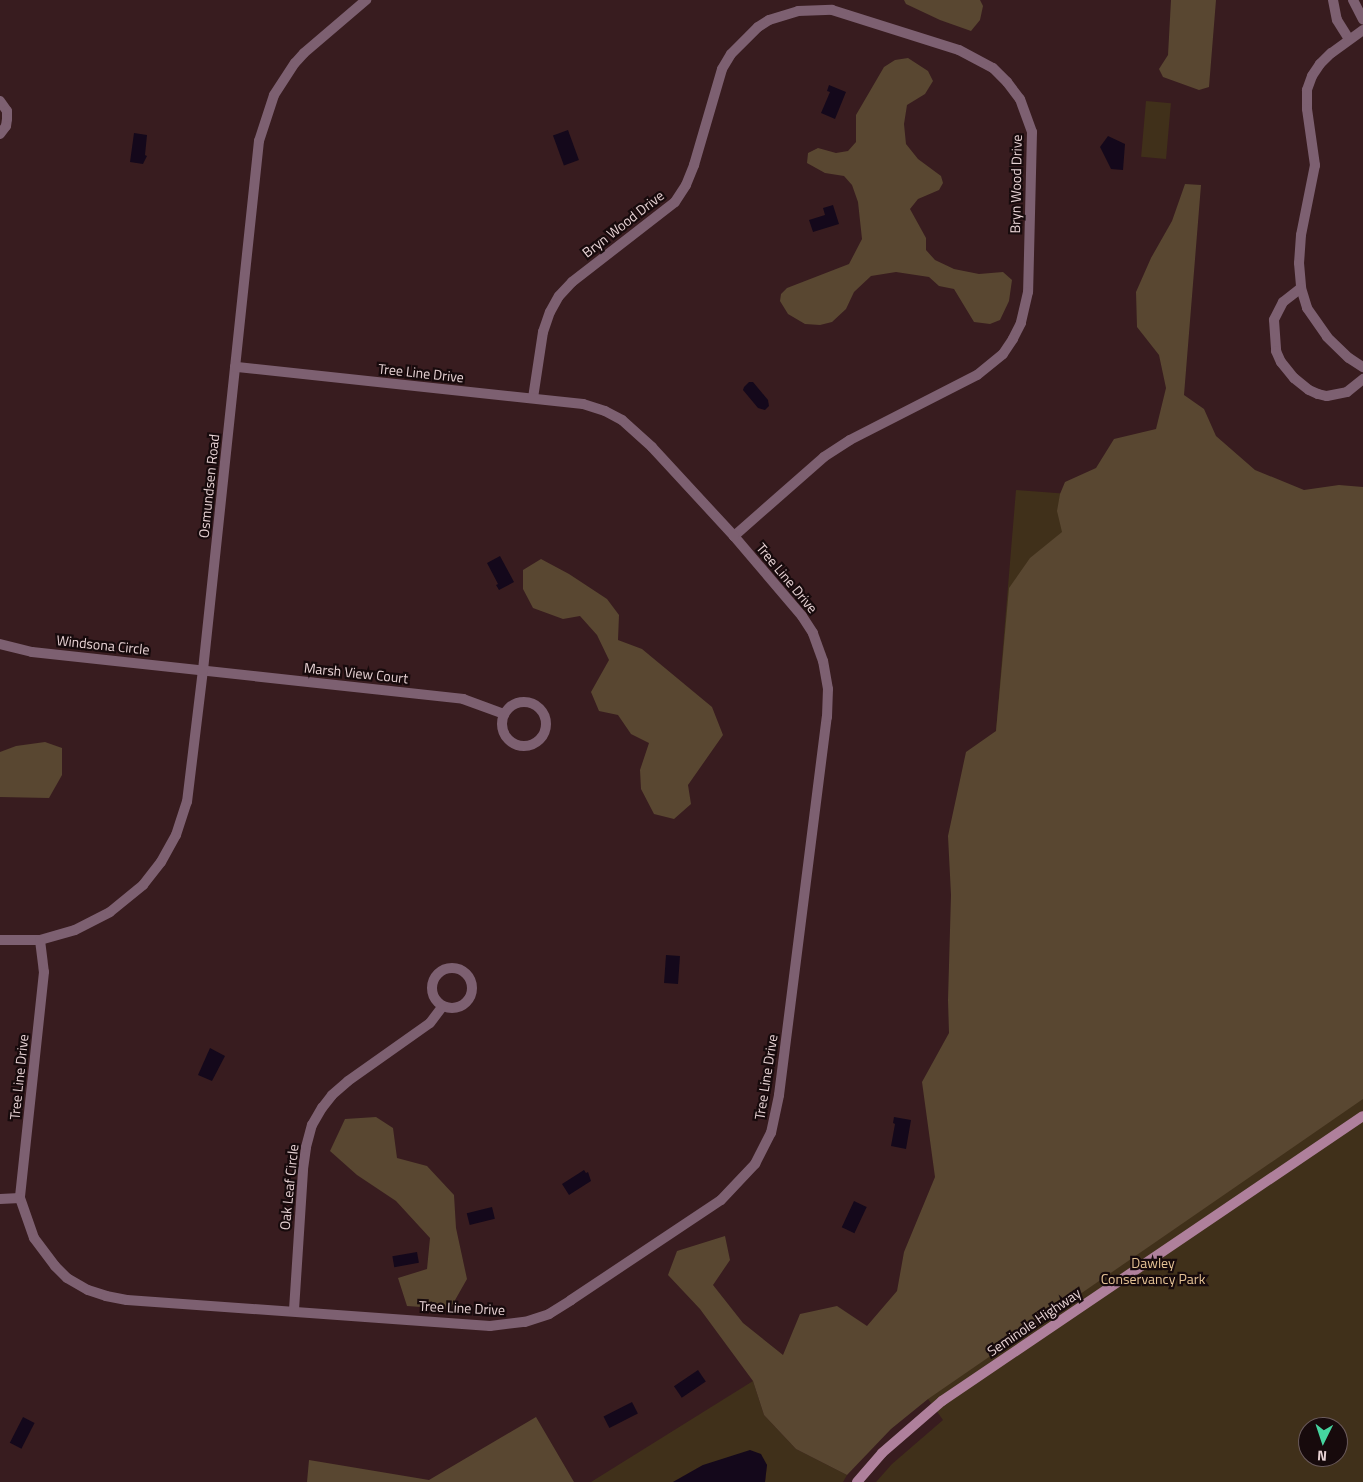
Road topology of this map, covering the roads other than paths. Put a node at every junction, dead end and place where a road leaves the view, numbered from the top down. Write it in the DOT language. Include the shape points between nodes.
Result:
graph roads {
  1 [pos="366,0"];
  2 [pos="1333,0"];
  3 [pos="1353,0"];
  4 [pos="352,4"];
  5 [pos="1363,20"];
  6 [pos="1363,30"];
  7 [pos="1349,39"];
  8 [pos="0,101"];
  9 [pos="0,134"];
  10 [pos="1301,288"];
  11 [pos="236,367"];
  12 [pos="1363,367"];
  13 [pos="1363,379"];
  14 [pos="533,398"];
  15 [pos="734,536"];
  16 [pos="0,644"];
  17 [pos="203,670"];
  18 [pos="504,714"];
  19 [pos="0,940"];
  20 [pos="40,940"];
  21 [pos="443,1006"];
  22 [pos="1363,1116"];
  23 [pos="20,1198"];
  24 [pos="0,1199"];
  25 [pos="294,1310"];
  26 [pos="857,1482"];
  1 -- 4 [label="street, Osmundsen Road"];
  2 -- 7 [label="street" via="1337,20"];
  3 -- 5 [label="street"];
  4 -- 11 [label="street, Osmundsen Road" via="295,63 274,95 262,130 256,153"];
  6 -- 7 [label="street"];
  7 -- 10 [label="street" via="1320,64 1307,90 1315,165 1301,235"];
  8 -- 9 [label="street" via="7,111 7,118"];
  10 -- 12 [label="street" via="1307,308 1327,337"];
  10 -- 13 [label="street" via="1283,302 1274,320 1276,351 1281,362 1309,390 1327,396 1347,392"];
  11 -- 14 [label="street, Tree Line Drive"];
  11 -- 17 [label="street, Osmundsen Road"];
  14 -- 15 [label="street, Tree Line Drive" via="583,404 622,420 652,447"];
  14 -- 15 [label="street, Bryn Wood Drive" via="542,332 559,296 572,282 674,202 694,165 722,69 731,54 758,27 791,13 832,10 959,50 993,68 1020,99 1032,132 1028,292 1021,323 1013,339 1003,354 977,375 850,440 824,457"];
  15 -- 25 [label="street, Tree Line Drive" via="813,633 828,689 779,1095 771,1133 759,1158 721,1200 549,1314 525,1322 490,1326"];
  16 -- 17 [label="street, Windsona Circle" via="32,652"];
  17 -- 18 [label="street, Marsh View Court" via="463,699"];
  17 -- 20 [label="street, Osmundsen Road" via="187,802 176,835 161,862 143,885 110,912 75,930"];
  18 -- 18 [label="street" via="502,728 514,744 528,746 544,732 542,712 530,703 515,704"];
  19 -- 20 [label="street, Osmundsen Road"];
  20 -- 23 [label="street, Tree Line Drive" via="44,972"];
  21 -- 21 [label="street" via="462,1006 471,996 472,984 460,969 446,968 432,982 433,996"];
  21 -- 25 [label="street, Oak Leaf Circle" via="430,1024 338,1090 312,1125 303,1170"];
  22 -- 26 [label="street, Seminole Highway" via="942,1401 882,1453"];
  23 -- 24 [label="street"];
  23 -- 25 [label="street, Tree Line Drive" via="43,1252 67,1278 88,1290 127,1300"];
}
